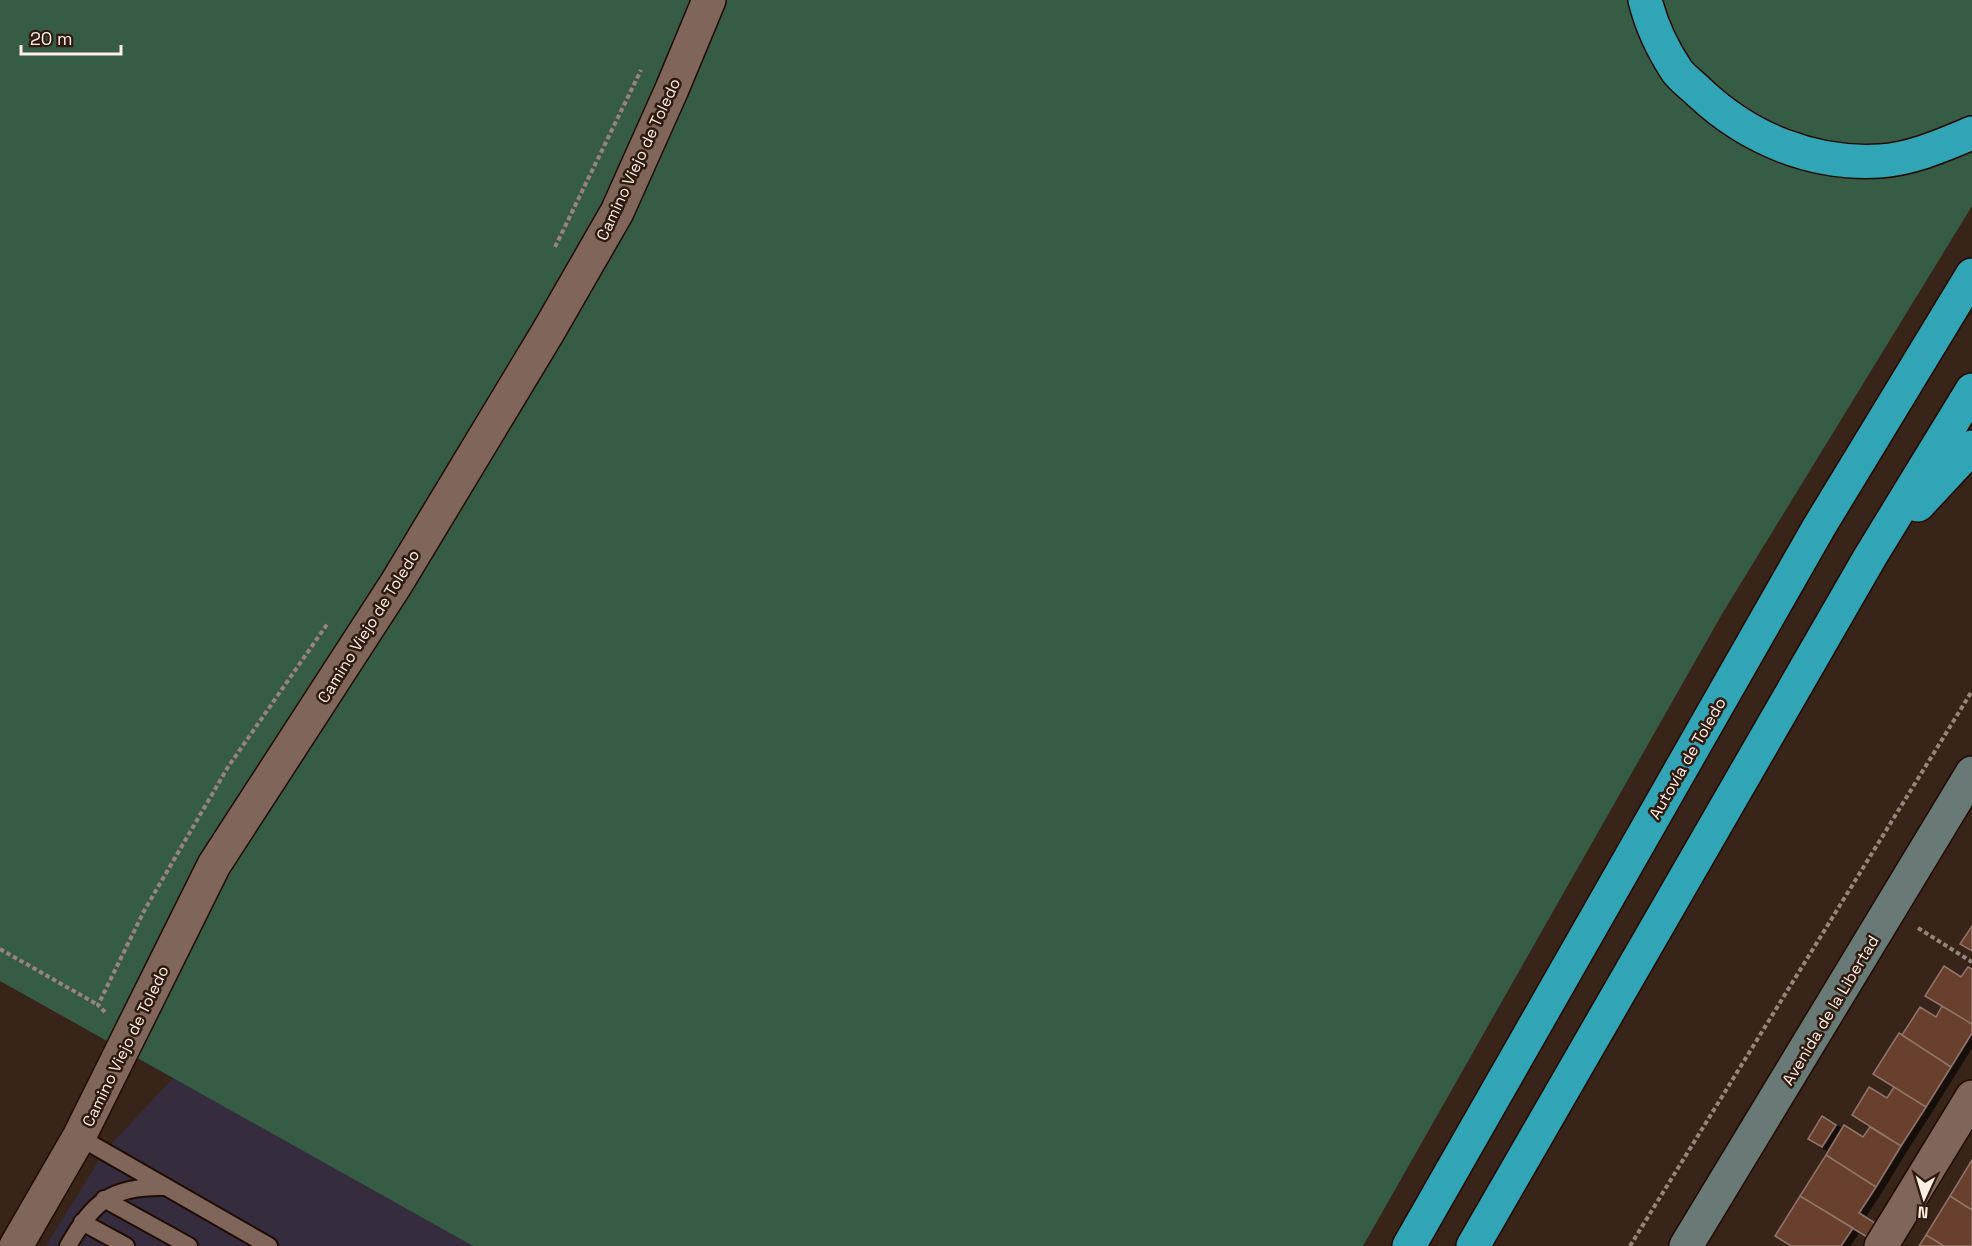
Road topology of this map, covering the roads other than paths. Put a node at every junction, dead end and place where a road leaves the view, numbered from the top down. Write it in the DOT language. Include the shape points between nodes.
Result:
graph roads {
  1 [pos="709,0"];
  2 [pos="1645,0"];
  3 [pos="1972,134"];
  4 [pos="1972,275"];
  5 [pos="1972,390"];
  6 [pos="1972,447"];
  7 [pos="1870,557"];
  8 [pos="1972,773"];
  9 [pos="1972,1097"];
  10 [pos="79,1137"];
  11 [pos="164,1187"];
  12 [pos="104,1199"];
  13 [pos="82,1222"];
  14 [pos="16,1246"];
  15 [pos="68,1246"];
  16 [pos="126,1246"];
  17 [pos="189,1246"];
  18 [pos="270,1246"];
  19 [pos="1409,1246"];
  20 [pos="1473,1246"];
  21 [pos="1686,1246"];
  22 [pos="1881,1246"];
  1 -- 10 [label="street, Camino Viejo de Toledo" via="617,212 396,584 214,865"];
  2 -- 3 [label="highway" via="1649,17 1678,72 1744,128 1786,148 1832,159 1881,161 1929,151"];
  4 -- 19 [label="highway, Autovía de Toledo" via="1819,527"];
  5 -- 7 [label="highway"];
  6 -- 7 [label="highway"];
  7 -- 20 [label="highway"];
  8 -- 21 [label="street, Avenida de la Libertad"];
  9 -- 22 [label="street"];
  10 -- 11 [label="lane"];
  10 -- 14 [label="street, Camino Viejo de Toledo"];
  11 -- 12 [label="lane" via="141,1186"];
  11 -- 18 [label="lane"];
  12 -- 13 [label="lane"];
  12 -- 17 [label="lane"];
  13 -- 15 [label="lane"];
  13 -- 16 [label="lane"];
}
